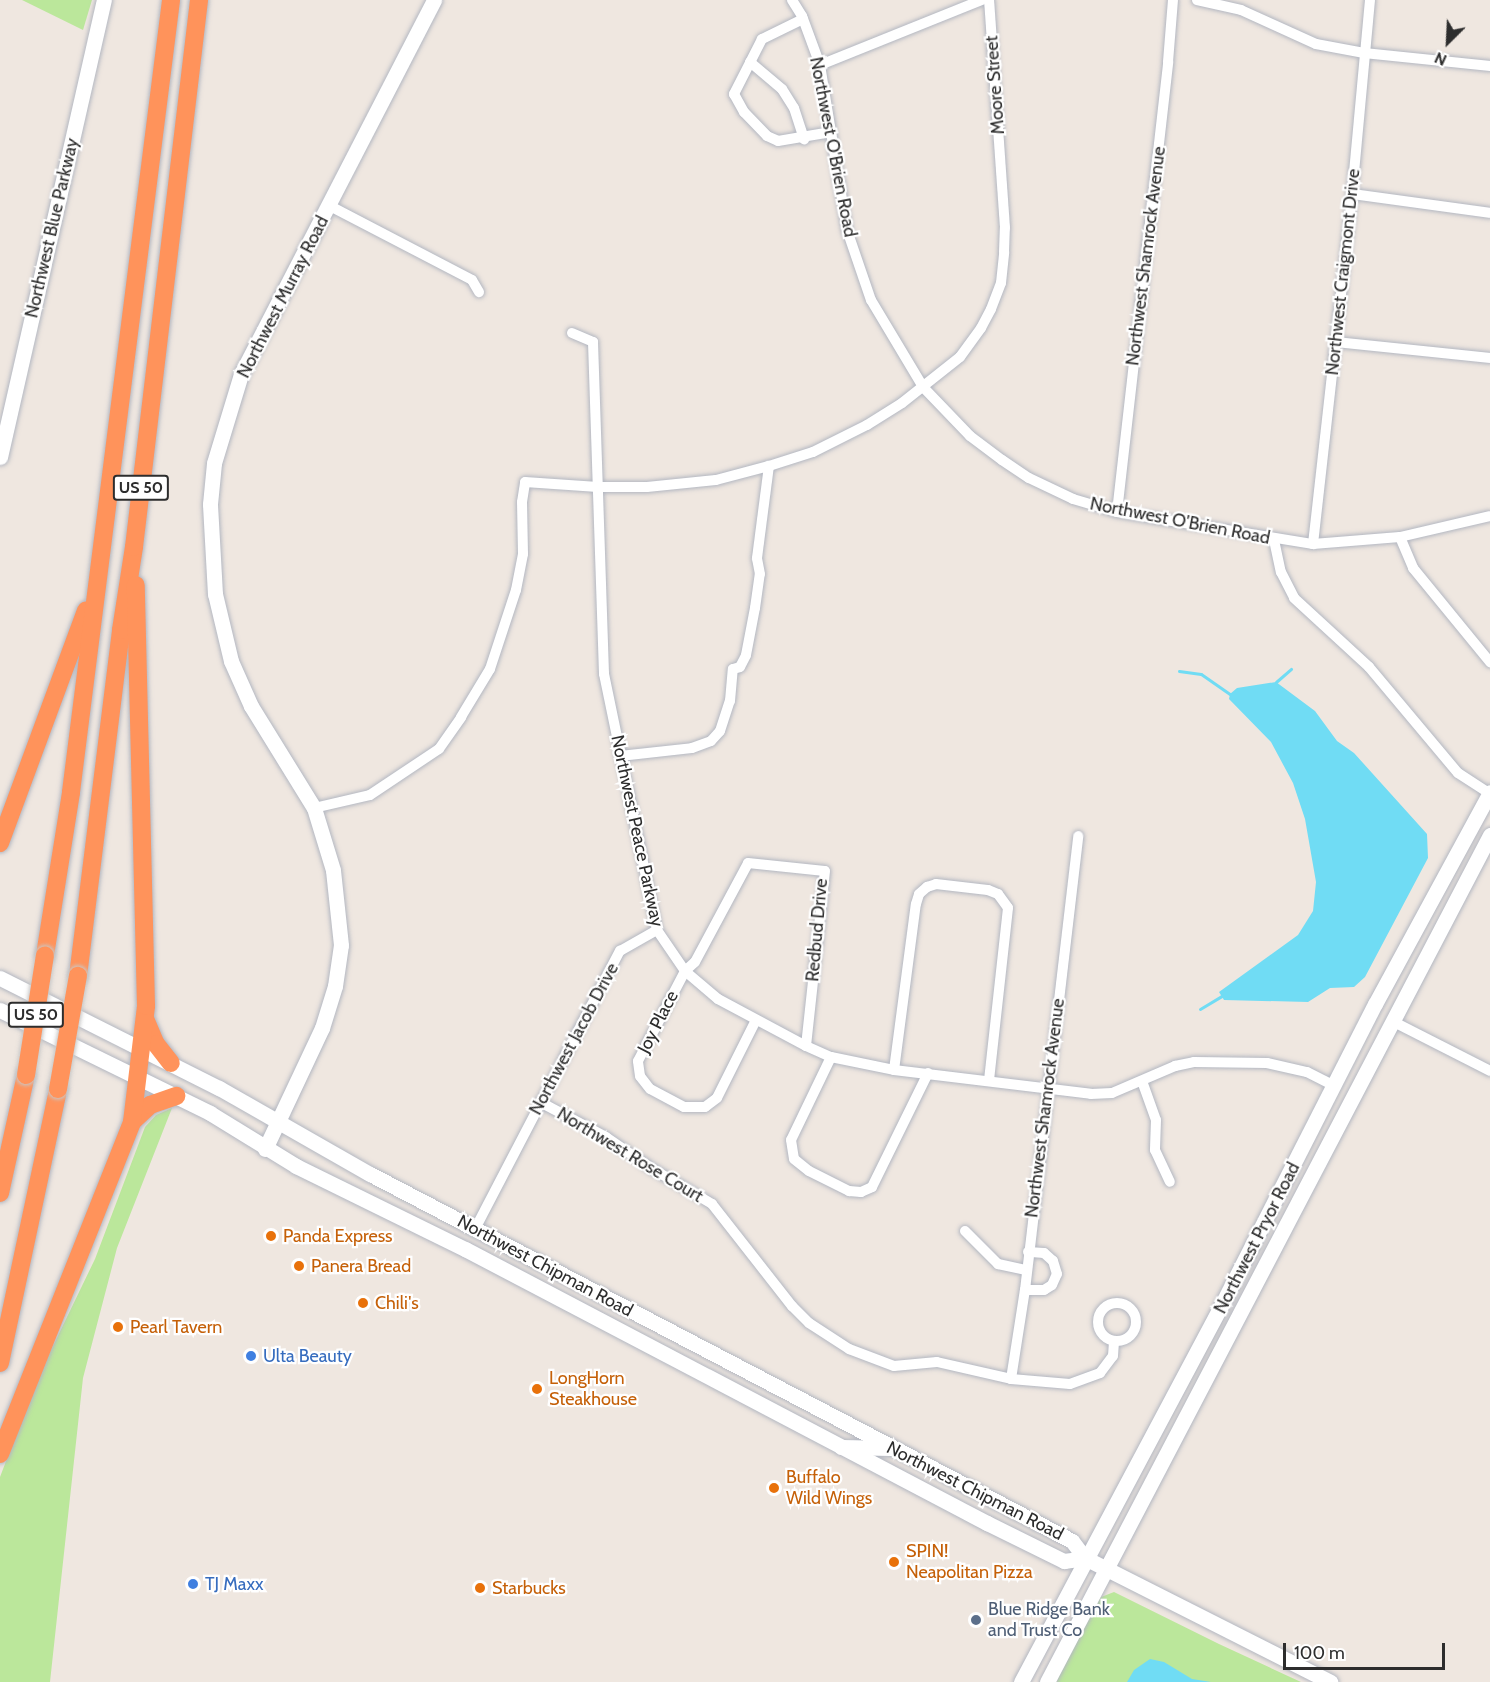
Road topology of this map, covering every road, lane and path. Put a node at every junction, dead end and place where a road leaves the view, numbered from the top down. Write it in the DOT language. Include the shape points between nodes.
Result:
graph roads {
  1 [pos="105,0"];
  2 [pos="171,0"];
  3 [pos="199,0"];
  4 [pos="434,0"];
  5 [pos="792,0"];
  6 [pos="982,0"];
  7 [pos="989,0"];
  8 [pos="1173,0"];
  9 [pos="1197,0"];
  10 [pos="1370,0"];
  11 [pos="803,19"];
  12 [pos="1364,53"];
  13 [pos="750,62"];
  14 [pos="820,65"];
  15 [pos="1490,66"];
  16 [pos="831,132"];
  17 [pos="804,139"];
  18 [pos="1352,194"];
  19 [pos="330,206"];
  20 [pos="1490,213"];
  21 [pos="479,292"];
  22 [pos="572,333"];
  23 [pos="1336,342"];
  24 [pos="1490,358"];
  25 [pos="923,387"];
  26 [pos="5,412"];
  27 [pos="0,457"];
  28 [pos="769,466"];
  29 [pos="598,488"];
  30 [pos="1117,512"];
  31 [pos="1490,516"];
  32 [pos="1400,537"];
  33 [pos="1274,540"];
  34 [pos="1313,544"];
  35 [pos="134,547"];
  36 [pos="99,574"];
  37 [pos="1490,662"];
  38 [pos="620,756"];
  39 [pos="1490,792"];
  40 [pos="314,808"];
  41 [pos="1078,836"];
  42 [pos="1490,836"];
  43 [pos="0,843"];
  44 [pos="657,930"];
  45 [pos="684,971"];
  46 [pos="0,978"];
  47 [pos="0,1010"];
  48 [pos="145,1018"];
  49 [pos="756,1020"];
  50 [pos="1394,1022"];
  51 [pos="806,1046"];
  52 [pos="142,1048"];
  53 [pos="831,1057"];
  54 [pos="171,1063"];
  55 [pos="894,1070"];
  56 [pos="1490,1071"];
  57 [pos="928,1073"];
  58 [pos="138,1078"];
  59 [pos="989,1081"];
  60 [pos="1142,1081"];
  61 [pos="1335,1086"];
  62 [pos="1048,1089"];
  63 [pos="176,1096"];
  64 [pos="540,1102"];
  65 [pos="132,1122"];
  66 [pos="277,1123"];
  67 [pos="1311,1134"];
  68 [pos="265,1149"];
  69 [pos="1170,1182"];
  70 [pos="0,1193"];
  71 [pos="1293,1215"];
  72 [pos="475,1229"];
  73 [pos="428,1231"];
  74 [pos="965,1231"];
  75 [pos="1028,1252"];
  76 [pos="1026,1270"];
  77 [pos="1025,1290"];
  78 [pos="1114,1342"];
  79 [pos="0,1363"];
  80 [pos="1011,1379"];
  81 [pos="841,1447"];
  82 [pos="891,1448"];
  83 [pos="0,1454"];
  84 [pos="1085,1558"];
  85 [pos="1105,1568"];
  86 [pos="1021,1682"];
  87 [pos="1047,1682"];
  88 [pos="1331,1682"];
  1 -- 26 [label="main road, Northwest Blue Parkway"];
  2 -- 36 [label="highway, US 50"];
  3 -- 35 [label="highway, US 50"];
  4 -- 19 [label="main road, Northwest Murray Road"];
  5 -- 11 [label="street, Northwest O'Brien Road"];
  6 -- 14 [label="street"];
  7 -- 25 [label="street, Moore Street" via="1005,228 1001,283 981,328 964,351"];
  8 -- 30 [label="street, Northwest Shamrock Avenue"];
  9 -- 12 [label="street" via="1240,10 1316,44"];
  10 -- 12 [label="street, Northwest Craigmont Drive"];
  11 -- 13 [label="street" via="762,39"];
  11 -- 14 [label="street, Northwest O'Brien Road"];
  12 -- 15 [label="street"];
  12 -- 18 [label="street, Northwest Craigmont Drive"];
  13 -- 17 [label="street" via="782,89 794,108"];
  13 -- 17 [label="street" via="734,94 739,105 767,136 778,141"];
  14 -- 16 [label="street, Northwest O'Brien Road"];
  16 -- 17 [label="street"];
  16 -- 25 [label="street, Northwest O'Brien Road" via="848,230 871,300"];
  18 -- 20 [label="street"];
  18 -- 23 [label="street, Northwest Craigmont Drive"];
  19 -- 21 [label="street" via="472,279"];
  19 -- 40 [label="main road, Northwest Murray Road" via="241,374 214,463 210,504 215,594 231,662 251,706"];
  22 -- 29 [label="street, Northwest Peace Parkway" via="593,342"];
  23 -- 24 [label="street"];
  23 -- 34 [label="street, Northwest Craigmont Drive"];
  25 -- 28 [label="street, Moore Street" via="867,425 813,452"];
  25 -- 30 [label="street, Northwest O'Brien Road" via="970,436 1029,478 1073,499"];
  26 -- 27 [label="main road, Northwest Blue Parkway"];
  28 -- 29 [label="street, Moore Street" via="716,480"];
  28 -- 38 [label="street" via="755,608 746,655 740,667 733,669 730,701 720,731 711,741 692,748"];
  29 -- 38 [label="street, Northwest Peace Parkway" via="604,674"];
  29 -- 40 [label="street, Moore Street" via="525,482 523,554 516,590 490,669 461,717 439,749 370,795"];
  30 -- 33 [label="street, Northwest O'Brien Road"];
  31 -- 32 [label="street, Northwest O'Brien Road"];
  32 -- 34 [label="street, Northwest O'Brien Road"];
  32 -- 37 [label="street" via="1413,568"];
  33 -- 34 [label="street, Northwest O'Brien Road"];
  33 -- 39 [label="street" via="1281,572 1294,598 1369,667 1458,773"];
  35 -- 48 [label="highway" via="140,668"];
  35 -- 79 [label="highway, US 50, bridge" via="78,976"];
  36 -- 43 [label="highway"];
  36 -- 70 [label="highway, US 50, bridge" via="71,792 26,1074"];
  38 -- 44 [label="street, Northwest Peace Parkway"];
  39 -- 61 [label="main road, Northwest Pryor Road"];
  40 -- 66 [label="main road, Northwest Murray Road" via="333,870 341,945 335,986 322,1028"];
  41 -- 62 [label="street, Northwest Shamrock Avenue"];
  42 -- 50 [label="main road, Northwest Pryor Road"];
  44 -- 45 [label="street, Northwest Peace Parkway"];
  44 -- 64 [label="street, Northwest Jacob Drive" via="620,951"];
  45 -- 49 [label="street, Northwest Peace Parkway" via="718,999"];
  45 -- 49 [label="street, Joy Place" via="638,1061 640,1076 650,1089 684,1107 699,1109 712,1104"];
  45 -- 51 [label="street, Redbud Drive" via="695,962 748,863 825,871"];
  46 -- 52 [label="main road, Northwest Chipman Road"];
  47 -- 58 [label="main road, Northwest Chipman Road"];
  48 -- 52 [label="highway"];
  48 -- 54 [label="highway" via="156,1044"];
  49 -- 51 [label="street, Northwest Peace Parkway"];
  50 -- 56 [label="street"];
  50 -- 71 [label="main road, Northwest Pryor Road"];
  51 -- 53 [label="street, Northwest Peace Parkway"];
  52 -- 54 [label="main road, Northwest Chipman Road"];
  52 -- 58 [label="highway"];
  53 -- 55 [label="street, Northwest Peace Parkway"];
  53 -- 57 [label="street" via="791,1140 794,1159 849,1191 861,1192 872,1187"];
  54 -- 66 [label="main road, Northwest Chipman Road"];
  55 -- 57 [label="street, Northwest Peace Parkway"];
  55 -- 59 [label="street" via="919,894 936,884 988,890 998,894 1008,908"];
  57 -- 59 [label="street, Northwest Peace Parkway"];
  58 -- 63 [label="main road, Northwest Chipman Road"];
  58 -- 65 [label="highway"];
  59 -- 62 [label="street, Northwest Peace Parkway"];
  60 -- 61 [label="street, Northwest Peace Parkway" via="1194,1062 1267,1063 1307,1072"];
  60 -- 62 [label="street, Northwest Peace Parkway" via="1112,1093"];
  60 -- 69 [label="street" via="1156,1120 1155,1150"];
  61 -- 67 [label="main road, Northwest Pryor Road"];
  62 -- 75 [label="street, Northwest Shamrock Avenue"];
  63 -- 65 [label="highway" via="150,1105"];
  63 -- 68 [label="main road, Northwest Chipman Road"];
  64 -- 72 [label="street, Northwest Jacob Drive"];
  64 -- 80 [label="street, Northwest Rose Court" via="606,1137 712,1204 792,1306 809,1323 849,1349 894,1366 937,1362"];
  65 -- 83 [label="highway"];
  66 -- 68 [label="main road, Northwest Murray Road"];
  66 -- 72 [label="main road, Northwest Chipman Road"];
  67 -- 71 [label="main road" via="1313,1150 1296,1184"];
  67 -- 84 [label="main road, Northwest Pryor Road"];
  68 -- 73 [label="main road, Northwest Chipman Road"];
  71 -- 85 [label="main road, Northwest Pryor Road"];
  72 -- 73 [label="main road" via="460,1234"];
  72 -- 82 [label="main road, Northwest Chipman Road"];
  73 -- 81 [label="main road, Northwest Chipman Road"];
  74 -- 76 [label="street" via="998,1264"];
  75 -- 76 [label="street, Northwest Shamrock Avenue"];
  75 -- 77 [label="street" via="1044,1253 1053,1261 1057,1274 1052,1285 1044,1290"];
  76 -- 77 [label="street, Northwest Shamrock Avenue"];
  77 -- 80 [label="street, Northwest Shamrock Avenue"];
  78 -- 80 [label="street, Northwest Rose Court" via="1113,1356 1100,1374 1070,1384"];
  81 -- 82 [label="main road"];
  81 -- 84 [label="main road, Northwest Chipman Road" via="1064,1562"];
  82 -- 84 [label="main road, Northwest Chipman Road" via="1072,1541"];
  84 -- 85 [label="main road, Northwest Chipman Road"];
  84 -- 86 [label="main road, Northwest Pryor Road"];
  85 -- 87 [label="main road, Northwest Pryor Road"];
  85 -- 88 [label="main road, Northwest Chipman Road"];
}
